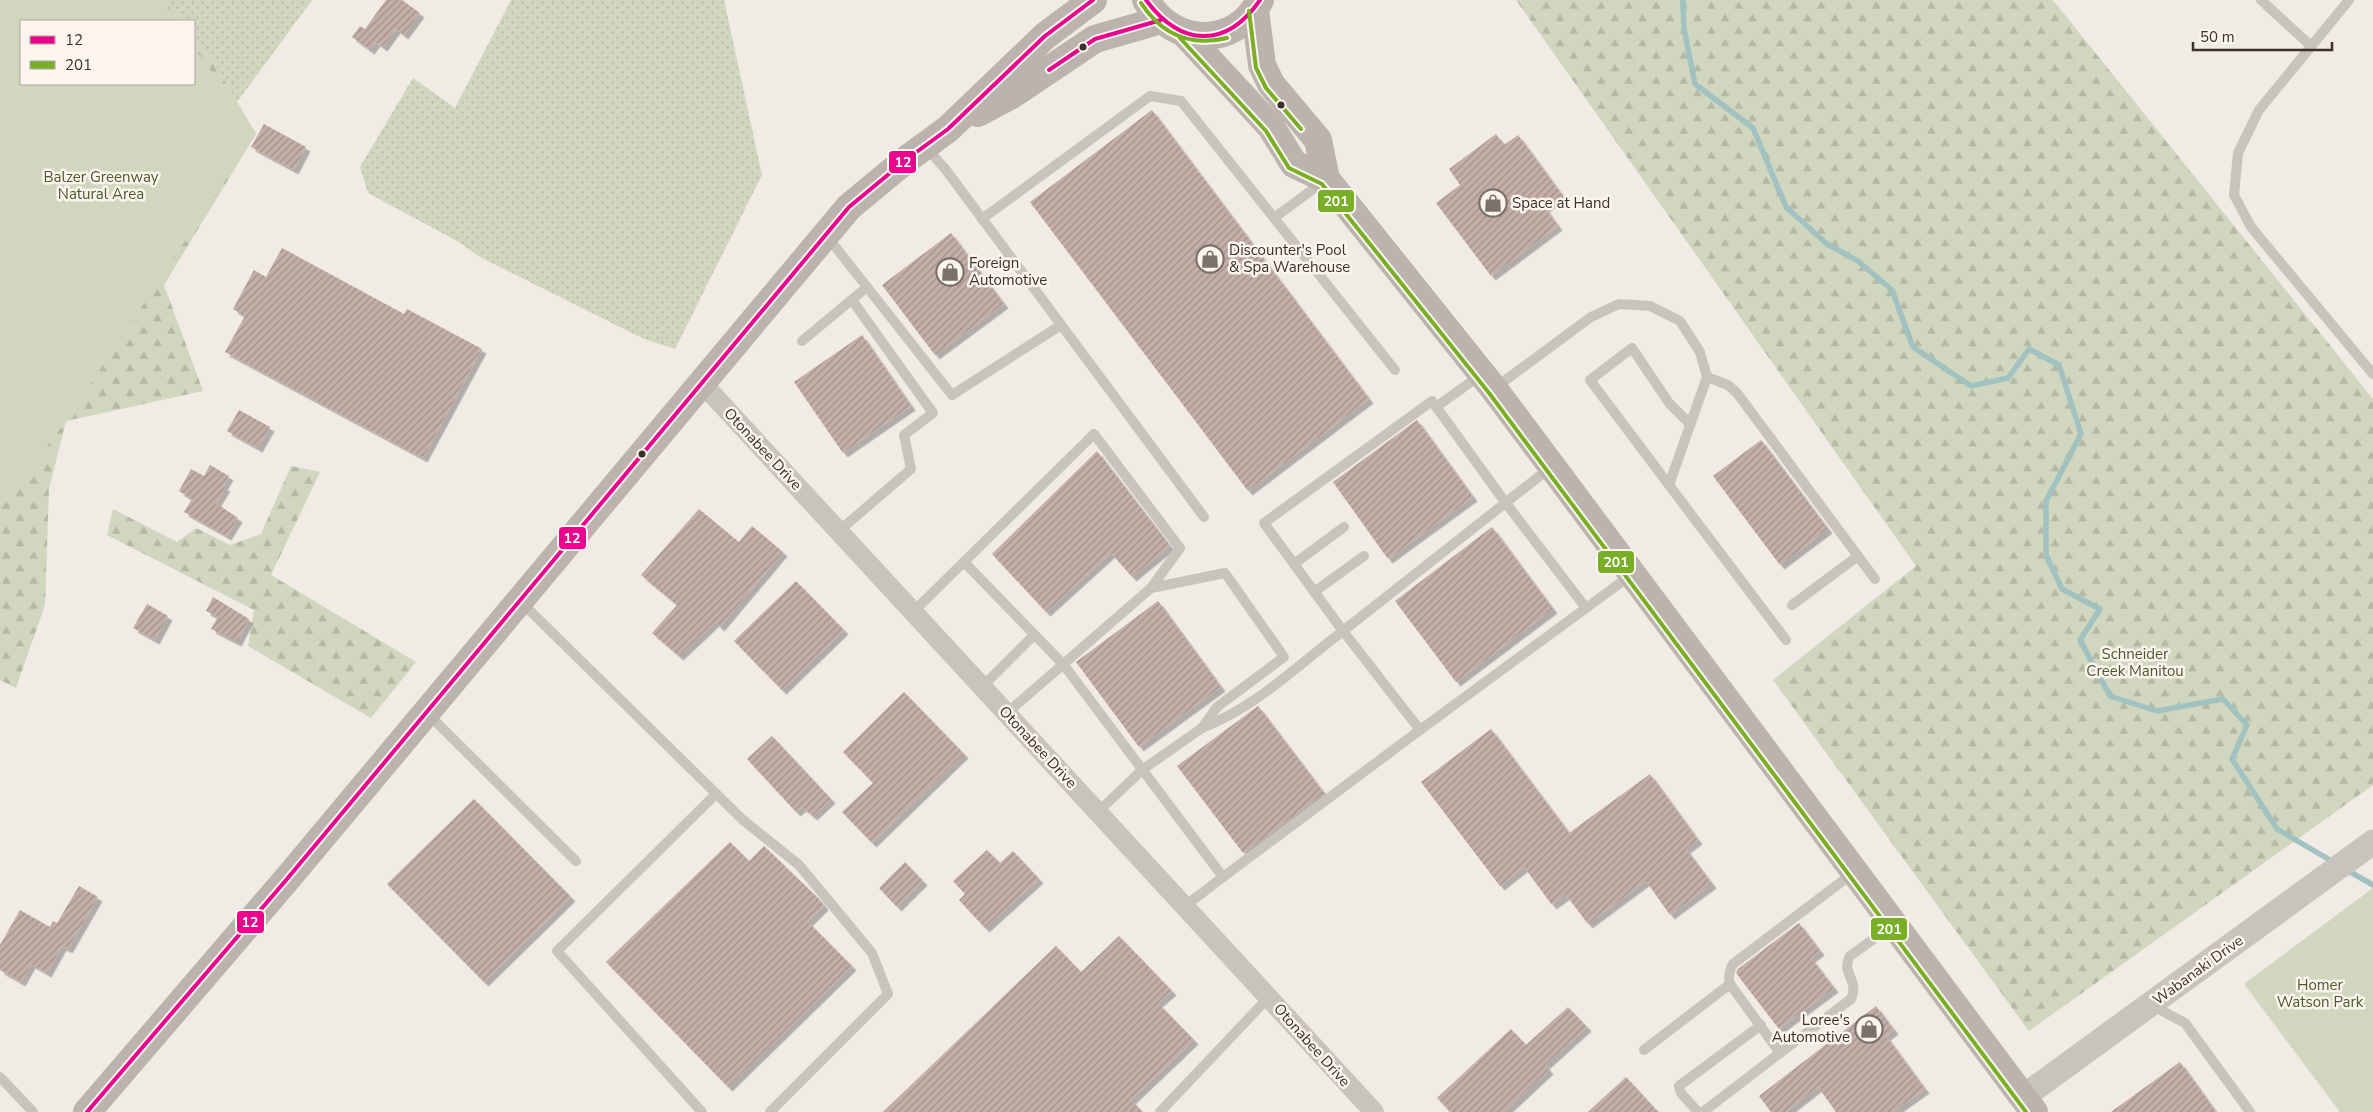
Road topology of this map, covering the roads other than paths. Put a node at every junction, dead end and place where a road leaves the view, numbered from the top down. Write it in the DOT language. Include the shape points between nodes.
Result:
graph roads {
  1 [pos="1093,0"];
  2 [pos="2261,0"];
  3 [pos="2349,0"];
  4 [pos="1257,5"];
  5 [pos="1153,10"];
  6 [pos="1185,34"];
  7 [pos="2311,46"];
  8 [pos="948,129"];
  9 [pos="925,146"];
  10 [pos="1326,179"];
  11 [pos="1274,218"];
  12 [pos="982,219"];
  13 [pos="826,235"];
  14 [pos="867,287"];
  15 [pos="852,300"];
  16 [pos="1061,325"];
  17 [pos="802,341"];
  18 [pos="1395,370"];
  19 [pos="2373,374"];
  20 [pos="1707,377"];
  21 [pos="1488,381"];
  22 [pos="701,382"];
  23 [pos="1436,407"];
  24 [pos="1690,424"];
  25 [pos="1552,467"];
  26 [pos="1669,485"];
  27 [pos="1505,502"];
  28 [pos="1204,517"];
  29 [pos="1344,527"];
  30 [pos="839,531"];
  31 [pos="1364,556"];
  32 [pos="1858,556"];
  33 [pos="964,562"];
  34 [pos="1294,564"];
  35 [pos="1632,574"];
  36 [pos="1875,579"];
  37 [pos="1151,588"];
  38 [pos="1314,592"];
  39 [pos="519,601"];
  40 [pos="1792,604"];
  41 [pos="1586,608"];
  42 [pos="913,612"];
  43 [pos="1343,631"];
  44 [pos="1034,635"];
  45 [pos="1786,640"];
  46 [pos="1063,664"];
  47 [pos="982,687"];
  48 [pos="426,712"];
  49 [pos="1007,713"];
  50 [pos="1202,728"];
  51 [pos="1420,730"];
  52 [pos="1142,770"];
  53 [pos="716,794"];
  54 [pos="1098,812"];
  55 [pos="2373,842"];
  56 [pos="576,861"];
  57 [pos="1854,873"];
  58 [pos="1224,877"];
  59 [pos="1185,906"];
  60 [pos="1893,925"];
  61 [pos="1730,984"];
  62 [pos="1269,997"];
  63 [pos="2150,1005"];
  64 [pos="1760,1025"];
  65 [pos="1644,1050"];
  66 [pos="1780,1053"];
  67 [pos="0,1077"];
  68 [pos="2028,1105"];
  69 [pos="33,1112"];
  70 [pos="87,1112"];
  71 [pos="702,1112"];
  72 [pos="770,1112"];
  73 [pos="1160,1112"];
  74 [pos="1374,1112"];
  75 [pos="1698,1112"];
  76 [pos="1703,1112"];
  77 [pos="2250,1112"];
  1 -- 8 [label="main road" via="1045,36"];
  2 -- 7 [label="lane"];
  3 -- 7 [label="lane"];
  4 -- 6 [label="main road" via="1247,18 1229,31 1207,36"];
  4 -- 10 [label="main road" via="1262,64 1272,84 1318,140"];
  5 -- 6 [label="main road"];
  5 -- 8 [label="main road" via="1095,39 1010,96"];
  6 -- 10 [label="main road" via="1271,127 1294,164"];
  7 -- 19 [label="lane" via="2259,110 2238,153 2234,195 2251,227"];
  8 -- 9 [label="main road"];
  9 -- 12 [label="lane"];
  9 -- 13 [label="main road" via="849,207"];
  10 -- 11 [label="lane"];
  10 -- 21 [label="main road"];
  11 -- 12 [label="lane" via="1181,101 1150,96"];
  11 -- 18 [label="lane"];
  12 -- 16 [label="lane"];
  13 -- 14 [label="lane"];
  13 -- 22 [label="main road"];
  14 -- 15 [label="lane"];
  14 -- 16 [label="lane" via="952,395"];
  15 -- 17 [label="lane"];
  15 -- 30 [label="lane" via="934,413 904,435 910,469"];
  16 -- 28 [label="lane"];
  20 -- 21 [label="lane" via="1700,352 1680,321 1650,306 1619,304 1591,316"];
  20 -- 24 [label="lane"];
  20 -- 32 [label="lane" via="1728,385 1737,393"];
  21 -- 23 [label="lane"];
  21 -- 25 [label="main road"];
  22 -- 30 [label="street, Otonabee Drive"];
  22 -- 39 [label="main road"];
  23 -- 27 [label="lane"];
  23 -- 34 [label="lane" via="1432,401 1264,523"];
  24 -- 26 [label="lane"];
  24 -- 26 [label="lane" via="1669,402 1632,348 1590,380"];
  25 -- 27 [label="lane"];
  25 -- 35 [label="main road"];
  26 -- 45 [label="lane"];
  27 -- 41 [label="lane"];
  27 -- 43 [label="lane"];
  29 -- 34 [label="lane"];
  30 -- 42 [label="street, Otonabee Drive"];
  31 -- 38 [label="lane"];
  32 -- 36 [label="lane"];
  32 -- 40 [label="lane"];
  33 -- 37 [label="lane" via="1094,434 1180,548"];
  33 -- 42 [label="lane"];
  33 -- 44 [label="lane"];
  34 -- 38 [label="lane"];
  35 -- 41 [label="lane"];
  35 -- 57 [label="main road"];
  37 -- 46 [label="lane"];
  37 -- 50 [label="lane" via="1225,573 1284,658 1217,707"];
  38 -- 43 [label="lane"];
  39 -- 48 [label="main road"];
  39 -- 53 [label="lane"];
  41 -- 51 [label="lane"];
  42 -- 47 [label="street, Otonabee Drive"];
  43 -- 50 [label="lane" via="1226,719"];
  43 -- 51 [label="lane"];
  44 -- 46 [label="lane"];
  44 -- 47 [label="lane"];
  46 -- 49 [label="lane"];
  46 -- 52 [label="lane"];
  47 -- 49 [label="street, Otonabee Drive"];
  48 -- 56 [label="lane"];
  48 -- 70 [label="main road"];
  49 -- 54 [label="street, Otonabee Drive"];
  50 -- 52 [label="lane"];
  51 -- 58 [label="lane"];
  52 -- 54 [label="lane"];
  52 -- 58 [label="lane"];
  53 -- 71 [label="lane" via="557,951"];
  53 -- 72 [label="lane" via="799,865 872,953 888,994"];
  54 -- 59 [label="street, Otonabee Drive"];
  55 -- 63 [label="street, Wabanaki Drive"];
  57 -- 60 [label="main road"];
  57 -- 61 [label="lane" via="1733,964 1728,977"];
  58 -- 59 [label="lane"];
  59 -- 62 [label="street, Otonabee Drive"];
  60 -- 66 [label="lane" via="1847,961 1855,991 1851,999"];
  60 -- 68 [label="main road"];
  61 -- 64 [label="lane"];
  61 -- 65 [label="lane"];
  62 -- 73 [label="lane"];
  62 -- 74 [label="street, Otonabee Drive"];
  63 -- 68 [label="street, Wabanaki Drive"];
  63 -- 77 [label="lane" via="2185,1022"];
  64 -- 66 [label="lane"];
  64 -- 75 [label="lane" via="1679,1086 1681,1094"];
  66 -- 76 [label="lane"];
  67 -- 69 [label="lane"];
}
